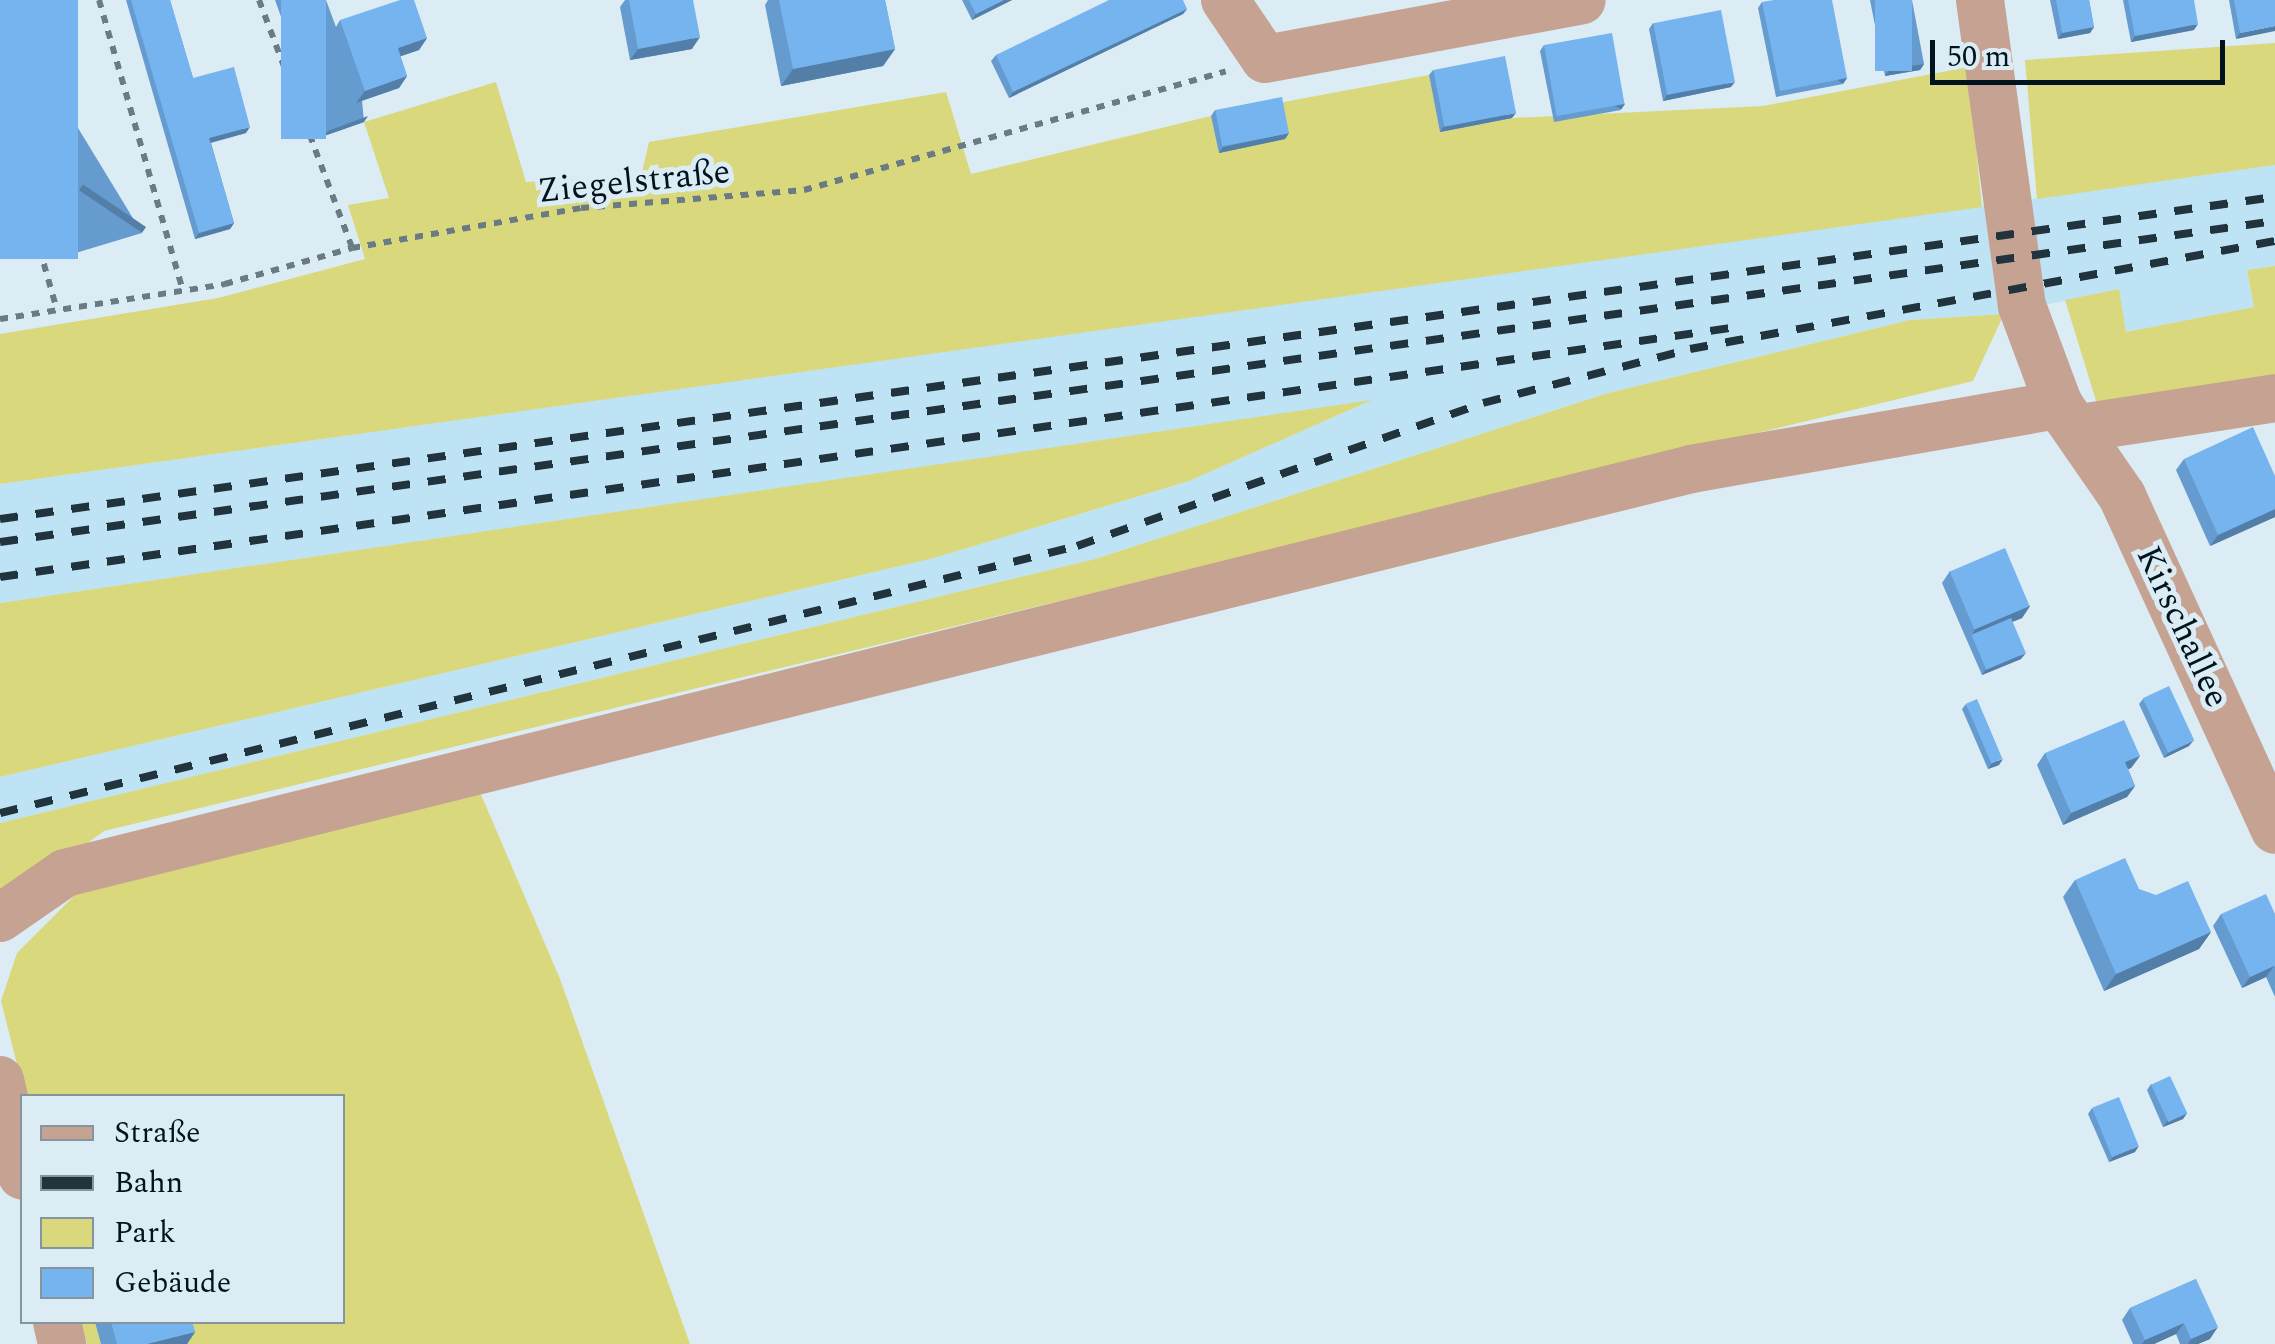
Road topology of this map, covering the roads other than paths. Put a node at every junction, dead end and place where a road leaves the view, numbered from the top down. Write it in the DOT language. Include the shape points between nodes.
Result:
graph roads {
  1 [pos="1225,0"];
  2 [pos="1582,0"];
  3 [pos="1980,0"];
  4 [pos="2275,398"];
  5 [pos="2069,417"];
  6 [pos="2275,830"];
  7 [pos="0,918"];
  8 [pos="0,1080"];
  9 [pos="20,1167"];
  1 -- 2 [label="street" via="1265,60"];
  3 -- 5 [label="street, Kirschallee" via="2022,306"];
  4 -- 5 [label="street"];
  5 -- 6 [label="street, Kirschallee" via="2122,496"];
  5 -- 7 [label="street" via="1691,470 84,869 13,901"];
  8 -- 9 [label="street"];
}
